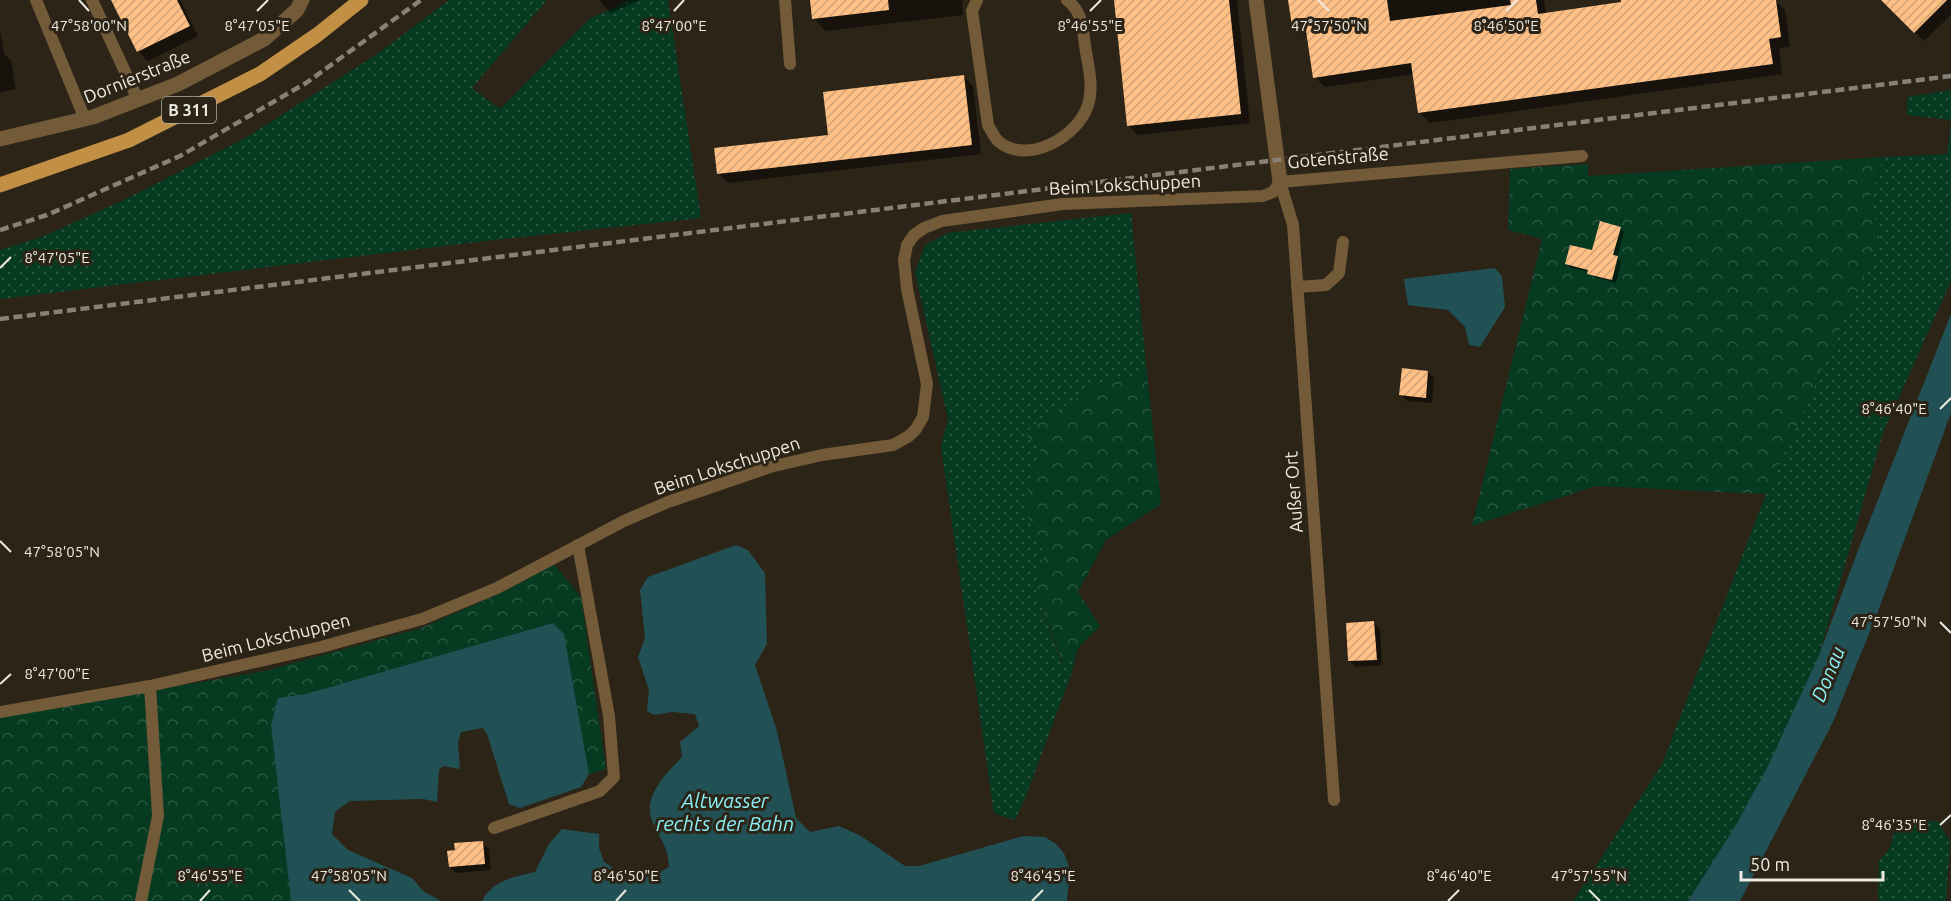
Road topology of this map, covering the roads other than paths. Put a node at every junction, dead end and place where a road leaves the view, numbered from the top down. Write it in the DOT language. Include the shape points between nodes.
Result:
graph roads {
  1 [pos="36,0"];
  2 [pos="92,0"];
  3 [pos="302,0"];
  4 [pos="361,0"];
  5 [pos="785,0"];
  6 [pos="977,0"];
  7 [pos="1067,0"];
  8 [pos="1256,0"];
  9 [pos="790,64"];
  10 [pos="138,100"];
  11 [pos="85,119"];
  12 [pos="0,139"];
  13 [pos="1582,156"];
  14 [pos="1280,182"];
  15 [pos="0,185"];
  16 [pos="1342,242"];
  17 [pos="1297,287"];
  18 [pos="578,545"];
  19 [pos="150,686"];
  20 [pos="0,712"];
  21 [pos="1334,800"];
  22 [pos="494,828"];
  23 [pos="141,901"];
  1 -- 11 [label="lane"];
  2 -- 10 [label="lane"];
  3 -- 10 [label="street, Dornierstraße" via="297,10 264,39 178,84"];
  4 -- 15 [label="main road, B 311" via="260,74 129,140"];
  5 -- 9 [label="lane"];
  6 -- 7 [label="lane" via="972,11 988,125 998,141 1013,149 1033,150 1067,134 1088,107 1091,92 1082,23 1074,5"];
  8 -- 14 [label="street, Gotenstraße"];
  10 -- 11 [label="street, Dornierstraße"];
  11 -- 12 [label="street, Dornierstraße"];
  13 -- 14 [label="lane, Gotenstraße"];
  14 -- 17 [label="lane, Außer Ort" via="1293,225"];
  14 -- 18 [label="lane, Beim Lokschuppen" via="1273,192 1263,196 1063,204 942,221 924,228 907,245 904,260 927,384 923,417 909,436 893,445 770,467 668,502"];
  16 -- 17 [label="lane" via="1339,273 1326,285"];
  17 -- 21 [label="lane, Außer Ort"];
  18 -- 19 [label="lane, Beim Lokschuppen" via="497,588 422,619 321,647"];
  18 -- 22 [label="lane" via="609,716 614,777 600,790"];
  19 -- 20 [label="lane, Beim Lokschuppen"];
  19 -- 23 [label="lane" via="158,816"];
}
